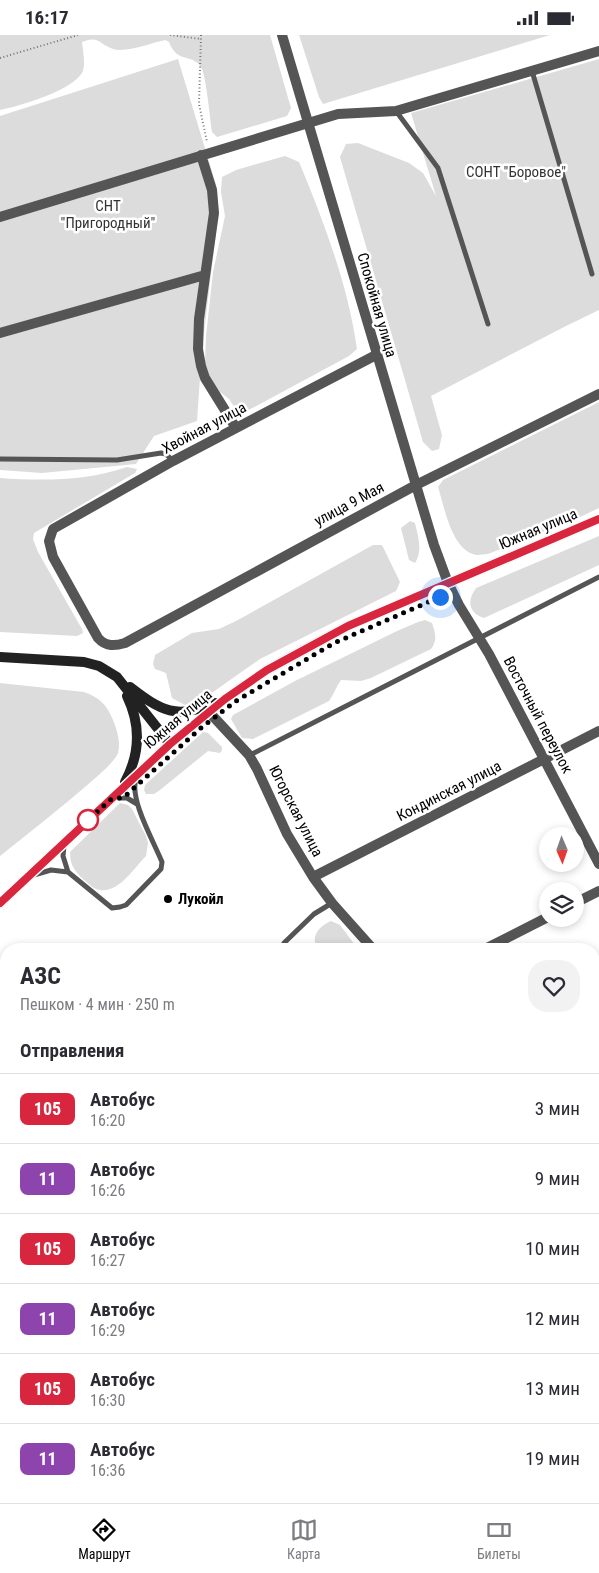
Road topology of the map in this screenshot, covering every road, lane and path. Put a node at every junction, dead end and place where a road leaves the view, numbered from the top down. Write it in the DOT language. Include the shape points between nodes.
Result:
graph roads {
  1 [pos="78,35"];
  2 [pos="170,35"];
  3 [pos="282,35"];
  4 [pos="201,37"];
  5 [pos="599,51"];
  6 [pos="0,58"];
  7 [pos="532,70"];
  8 [pos="396,111"];
  9 [pos="308,123"];
  10 [pos="206,154"];
  11 [pos="0,217"];
  12 [pos="592,274"];
  13 [pos="205,275"];
  14 [pos="488,325"];
  15 [pos="0,333"];
  16 [pos="376,355"];
  17 [pos="599,394"];
  18 [pos="236,428"];
  19 [pos="0,459"];
  20 [pos="173,461"];
  21 [pos="416,485"];
  22 [pos="599,519"];
  23 [pos="599,577"];
  24 [pos="448,583"];
  25 [pos="479,638"];
  26 [pos="116,645"];
  27 [pos="0,657"];
  28 [pos="117,677"];
  29 [pos="225,699"];
  30 [pos="209,712"];
  31 [pos="599,731"];
  32 [pos="170,744"];
  33 [pos="249,755"];
  34 [pos="544,758"];
  35 [pos="142,770"];
  36 [pos="121,789"];
  37 [pos="110,800"];
  38 [pos="137,804"];
  39 [pos="65,841"];
  40 [pos="599,864"];
  41 [pos="68,871"];
  42 [pos="313,877"];
  43 [pos="25,879"];
  44 [pos="599,891"];
  45 [pos="584,898"];
  46 [pos="0,903"];
  47 [pos="332,903"];
  48 [pos="539,922"];
  49 [pos="284,943"];
  50 [pos="369,943"];
  51 [pos="497,943"];
  1 -- 6 [label="path"];
  2 -- 4 [label="path"];
  3 -- 9 [label="street, Спокойная улица"];
  4 -- 10 [label="path" via="199,104"];
  5 -- 7 [label="street"];
  7 -- 8 [label="street"];
  7 -- 12 [label="lane"];
  8 -- 9 [label="street" via="338,114"];
  8 -- 14 [label="lane" via="438,168"];
  9 -- 10 [label="street"];
  9 -- 16 [label="street, Спокойная улица"];
  10 -- 11 [label="street"];
  10 -- 13 [label="street" via="214,207"];
  13 -- 15 [label="street"];
  13 -- 18 [label="street" via="198,335 201,367"];
  16 -- 18 [label="street, Хвойная улица"];
  16 -- 21 [label="street, Спокойная улица"];
  17 -- 21 [label="street, улица 9 Мая"];
  18 -- 20 [label="street, Хвойная улица"];
  19 -- 20 [label="lane" via="117,460 161,453"];
  20 -- 26 [label="street, Хвойная улица" via="50,533 53,557 98,638 102,643"];
  21 -- 24 [label="street, Спокойная улица"];
  21 -- 26 [label="street, улица 9 Мая"];
  22 -- 24 [label="main road, Южная улица"];
  23 -- 25 [label="lane"];
  24 -- 25 [label="street, Восточный переулок"];
  24 -- 29 [label="main road, Южная улица" via="348,626 267,670"];
  25 -- 33 [label="lane"];
  25 -- 34 [label="street, Восточный переулок"];
  27 -- 28 [label="main road" via="84,662 99,666"];
  28 -- 29 [label="main road" via="150,703 178,713"];
  28 -- 32 [label="main road"];
  28 -- 36 [label="main road" via="132,708 138,733 133,764"];
  29 -- 30 [label="main road, Южная улица"];
  30 -- 32 [label="main road, Южная улица"];
  30 -- 33 [label="street, Югорская улица"];
  31 -- 34 [label="street, Кондинская улица"];
  32 -- 35 [label="main road, Южная улица"];
  33 -- 42 [label="street, Югорская улица" via="287,834"];
  34 -- 40 [label="street, Восточный переулок"];
  34 -- 42 [label="street, Кондинская улица"];
  35 -- 36 [label="main road, Южная улица"];
  35 -- 38 [label="lane" via="134,788"];
  36 -- 37 [label="main road, Южная улица"];
  37 -- 38 [label="lane" via="124,797"];
  37 -- 39 [label="main road, Южная улица"];
  38 -- 41 [label="lane" via="162,862 161,869 126,905 112,908"];
  39 -- 41 [label="lane" via="63,857"];
  39 -- 43 [label="main road, Южная улица"];
  41 -- 43 [label="lane" via="51,870"];
  42 -- 47 [label="street, Югорская улица"];
  43 -- 46 [label="main road, Южная улица"];
  44 -- 45 [label="street"];
  47 -- 49 [label="lane" via="314,914"];
  47 -- 50 [label="street, Югорская улица"];
  48 -- 51 [label="street"];
}
